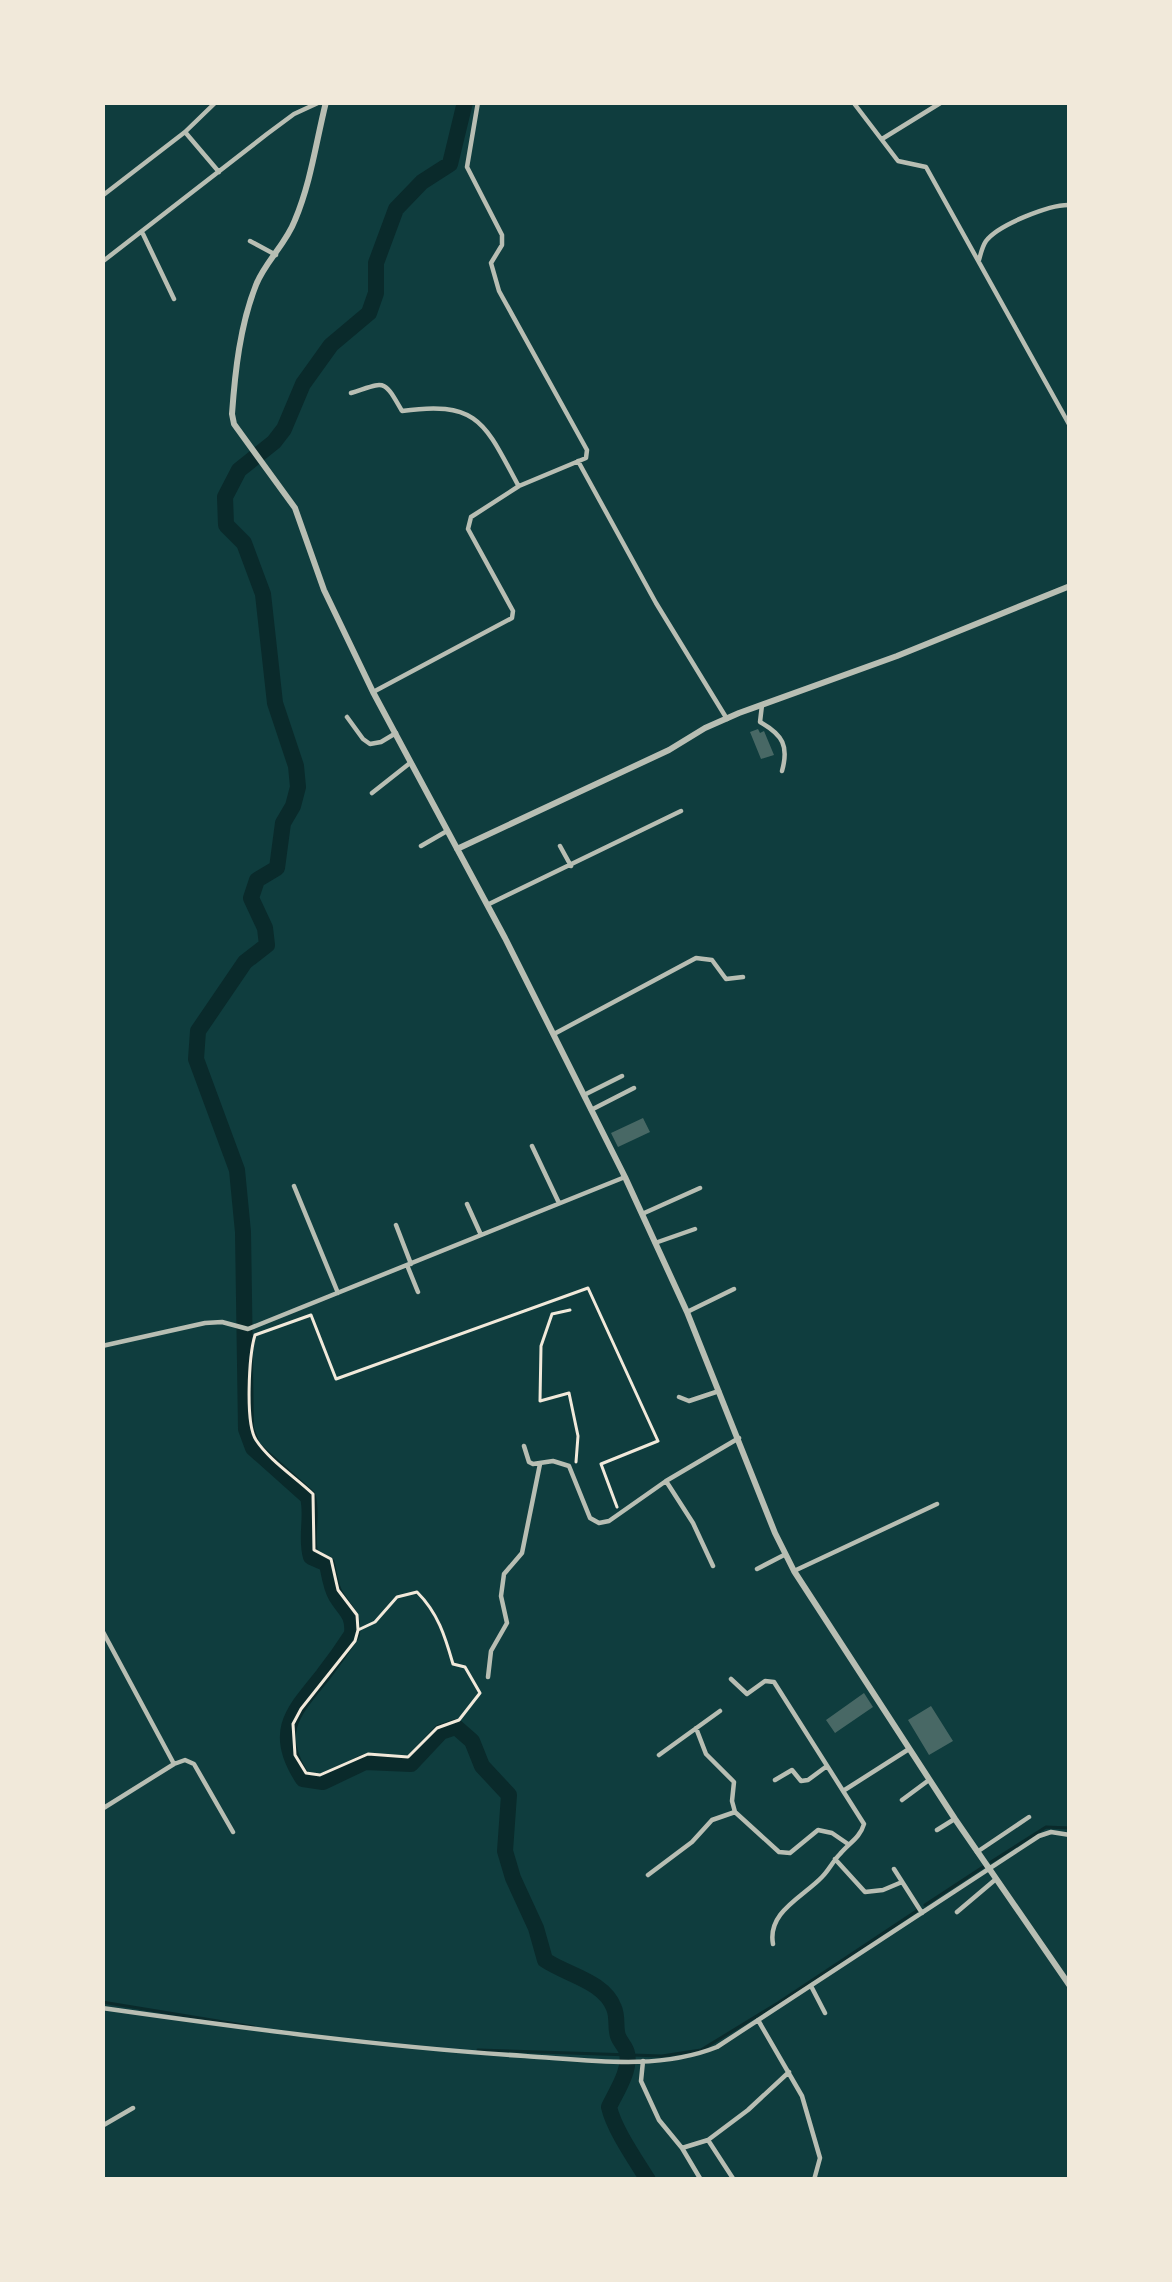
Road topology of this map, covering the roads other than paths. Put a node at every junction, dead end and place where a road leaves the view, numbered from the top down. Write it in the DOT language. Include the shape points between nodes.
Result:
graph roads {
  1 [pos="216,102"];
  2 [pos="323,102"];
  3 [pos="478,102"];
  4 [pos="853,102"];
  5 [pos="914,102"];
  6 [pos="942,102"];
  7 [pos="922,113"];
  8 [pos="185,132"];
  9 [pos="882,140"];
  10 [pos="219,172"];
  11 [pos="102,196"];
  12 [pos="1070,205"];
  13 [pos="142,232"];
  14 [pos="250,241"];
  15 [pos="275,255"];
  16 [pos="102,262"];
  17 [pos="978,262"];
  18 [pos="174,299"];
  19 [pos="351,393"];
  20 [pos="1070,426"];
  21 [pos="578,461"];
  22 [pos="519,486"];
  23 [pos="1070,586"];
  24 [pos="373,692"];
  25 [pos="762,705"];
  26 [pos="347,717"];
  27 [pos="727,719"];
  28 [pos="396,733"];
  29 [pos="411,762"];
  30 [pos="782,771"];
  31 [pos="372,793"];
  32 [pos="681,811"];
  33 [pos="447,830"];
  34 [pos="421,846"];
  35 [pos="560,846"];
  36 [pos="458,850"];
  37 [pos="571,866"];
  38 [pos="487,905"];
  39 [pos="742,977"];
  40 [pos="554,1034"];
  41 [pos="622,1076"];
  42 [pos="634,1088"];
  43 [pos="584,1095"];
  44 [pos="592,1110"];
  45 [pos="532,1146"];
  46 [pos="625,1177"];
  47 [pos="294,1186"];
  48 [pos="700,1188"];
  49 [pos="559,1203"];
  50 [pos="467,1204"];
  51 [pos="642,1214"];
  52 [pos="396,1225"];
  53 [pos="695,1228"];
  54 [pos="481,1235"];
  55 [pos="656,1243"];
  56 [pos="409,1264"];
  57 [pos="734,1288"];
  58 [pos="418,1292"];
  59 [pos="338,1293"];
  60 [pos="687,1312"];
  61 [pos="102,1346"];
  62 [pos="720,1391"];
  63 [pos="679,1397"];
  64 [pos="739,1438"];
  65 [pos="524,1446"];
  66 [pos="540,1464"];
  67 [pos="666,1481"];
  68 [pos="937,1504"];
  69 [pos="786,1554"];
  70 [pos="713,1566"];
  71 [pos="757,1569"];
  72 [pos="794,1571"];
  73 [pos="102,1630"];
  74 [pos="488,1677"];
  75 [pos="731,1679"];
  76 [pos="720,1711"];
  77 [pos="696,1728"];
  78 [pos="909,1749"];
  79 [pos="659,1755"];
  80 [pos="174,1764"];
  81 [pos="827,1766"];
  82 [pos="775,1780"];
  83 [pos="929,1780"];
  84 [pos="842,1791"];
  85 [pos="902,1800"];
  86 [pos="102,1809"];
  87 [pos="735,1812"];
  88 [pos="1029,1817"];
  89 [pos="955,1819"];
  90 [pos="937,1830"];
  91 [pos="233,1832"];
  92 [pos="1070,1835"];
  93 [pos="849,1844"];
  94 [pos="977,1852"];
  95 [pos="835,1858"];
  96 [pos="894,1869"];
  97 [pos="989,1869"];
  98 [pos="648,1875"];
  99 [pos="995,1879"];
  100 [pos="902,1882"];
  101 [pos="957,1912"];
  102 [pos="922,1913"];
  103 [pos="773,1944"];
  104 [pos="1070,1985"];
  105 [pos="811,1986"];
  106 [pos="102,2008"];
  107 [pos="825,2013"];
  108 [pos="758,2020"];
  109 [pos="644,2061"];
  110 [pos="789,2072"];
  111 [pos="133,2108"];
  112 [pos="102,2126"];
  113 [pos="708,2140"];
  114 [pos="682,2148"];
  115 [pos="701,2180"];
  116 [pos="734,2180"];
  117 [pos="814,2180"];
  1 -- 8 [label="street"];
  2 -- 10 [label="street" via="294,114"];
  2 -- 15 [label="street" via="308,185"];
  3 -- 21 [label="street" via="466,167 502,238 491,263 499,292 587,450"];
  4 -- 9 [label="street"];
  5 -- 7 [label="street"];
  6 -- 7 [label="street"];
  7 -- 9 [label="street"];
  8 -- 10 [label="street"];
  8 -- 11 [label="street"];
  9 -- 17 [label="street" via="898,160 926,167"];
  10 -- 13 [label="street"];
  12 -- 17 [label="street" via="1049,206 989,237"];
  13 -- 16 [label="street"];
  13 -- 18 [label="street"];
  14 -- 15 [label="street"];
  15 -- 24 [label="street" via="256,286 232,414 295,508"];
  17 -- 20 [label="street"];
  19 -- 22 [label="street" via="386,385 402,411 476,417"];
  21 -- 22 [label="street"];
  21 -- 27 [label="street"];
  22 -- 24 [label="street" via="471,517 468,529 512,618"];
  23 -- 25 [label="street"];
  24 -- 28 [label="street"];
  25 -- 27 [label="street"];
  25 -- 30 [label="street" via="760,722 786,748"];
  26 -- 28 [label="street" via="370,744"];
  27 -- 36 [label="street"];
  28 -- 29 [label="street"];
  29 -- 31 [label="street"];
  29 -- 33 [label="street"];
  32 -- 37 [label="street"];
  33 -- 34 [label="street"];
  33 -- 36 [label="street"];
  35 -- 37 [label="street"];
  36 -- 38 [label="street"];
  37 -- 38 [label="street"];
  38 -- 40 [label="street"];
  39 -- 40 [label="street" via="727,979 712,960 696,958"];
  40 -- 43 [label="street"];
  41 -- 43 [label="street"];
  42 -- 44 [label="street"];
  43 -- 44 [label="street"];
  44 -- 46 [label="street"];
  45 -- 49 [label="street"];
  46 -- 49 [label="street"];
  46 -- 51 [label="street"];
  47 -- 59 [label="street"];
  48 -- 51 [label="street"];
  49 -- 54 [label="street"];
  50 -- 54 [label="street"];
  51 -- 55 [label="street"];
  52 -- 56 [label="street"];
  53 -- 55 [label="street"];
  54 -- 56 [label="street"];
  55 -- 60 [label="street"];
  56 -- 58 [label="street"];
  56 -- 59 [label="street"];
  57 -- 60 [label="street"];
  59 -- 61 [label="street" via="248,1329 191,1325"];
  60 -- 62 [label="street"];
  62 -- 63 [label="street"];
  62 -- 64 [label="street"];
  64 -- 67 [label="street"];
  64 -- 69 [label="street"];
  65 -- 66 [label="street" via="530,1462"];
  66 -- 67 [label="street" via="569,1466 597,1523"];
  66 -- 74 [label="street" via="522,1553 504,1574 507,1623"];
  67 -- 70 [label="street"];
  68 -- 72 [label="street"];
  69 -- 71 [label="street"];
  69 -- 72 [label="street"];
  72 -- 78 [label="street"];
  73 -- 80 [label="street"];
  75 -- 81 [label="street" via="747,1694 775,1682"];
  76 -- 77 [label="street"];
  77 -- 79 [label="street"];
  77 -- 87 [label="street" via="706,1754 734,1782"];
  78 -- 83 [label="street"];
  78 -- 84 [label="street"];
  80 -- 86 [label="street"];
  80 -- 91 [label="street" via="194,1764"];
  81 -- 82 [label="street" via="803,1781 792,1770"];
  81 -- 84 [label="street"];
  83 -- 85 [label="street"];
  83 -- 89 [label="street"];
  84 -- 93 [label="street" via="864,1825"];
  87 -- 93 [label="street" via="781,1853 818,1830"];
  87 -- 98 [label="street" via="712,1820"];
  88 -- 94 [label="street"];
  89 -- 90 [label="street"];
  89 -- 94 [label="street"];
  92 -- 97 [label="street" via="1039,1835"];
  93 -- 95 [label="street"];
  94 -- 97 [label="street"];
  95 -- 100 [label="street" via="865,1892"];
  95 -- 103 [label="street" via="786,1907"];
  96 -- 100 [label="street"];
  97 -- 99 [label="street"];
  97 -- 102 [label="street"];
  99 -- 101 [label="street"];
  99 -- 104 [label="street"];
  100 -- 102 [label="street"];
  102 -- 105 [label="street"];
  105 -- 107 [label="street"];
  105 -- 108 [label="street"];
  106 -- 109 [label="street" via="457,2052"];
  108 -- 109 [label="street" via="697,2055"];
  108 -- 110 [label="street"];
  109 -- 114 [label="street" via="641,2081"];
  110 -- 113 [label="street"];
  110 -- 117 [label="street" via="820,2158"];
  111 -- 112 [label="street"];
  113 -- 114 [label="street"];
  113 -- 116 [label="street"];
  114 -- 115 [label="street"];
}
